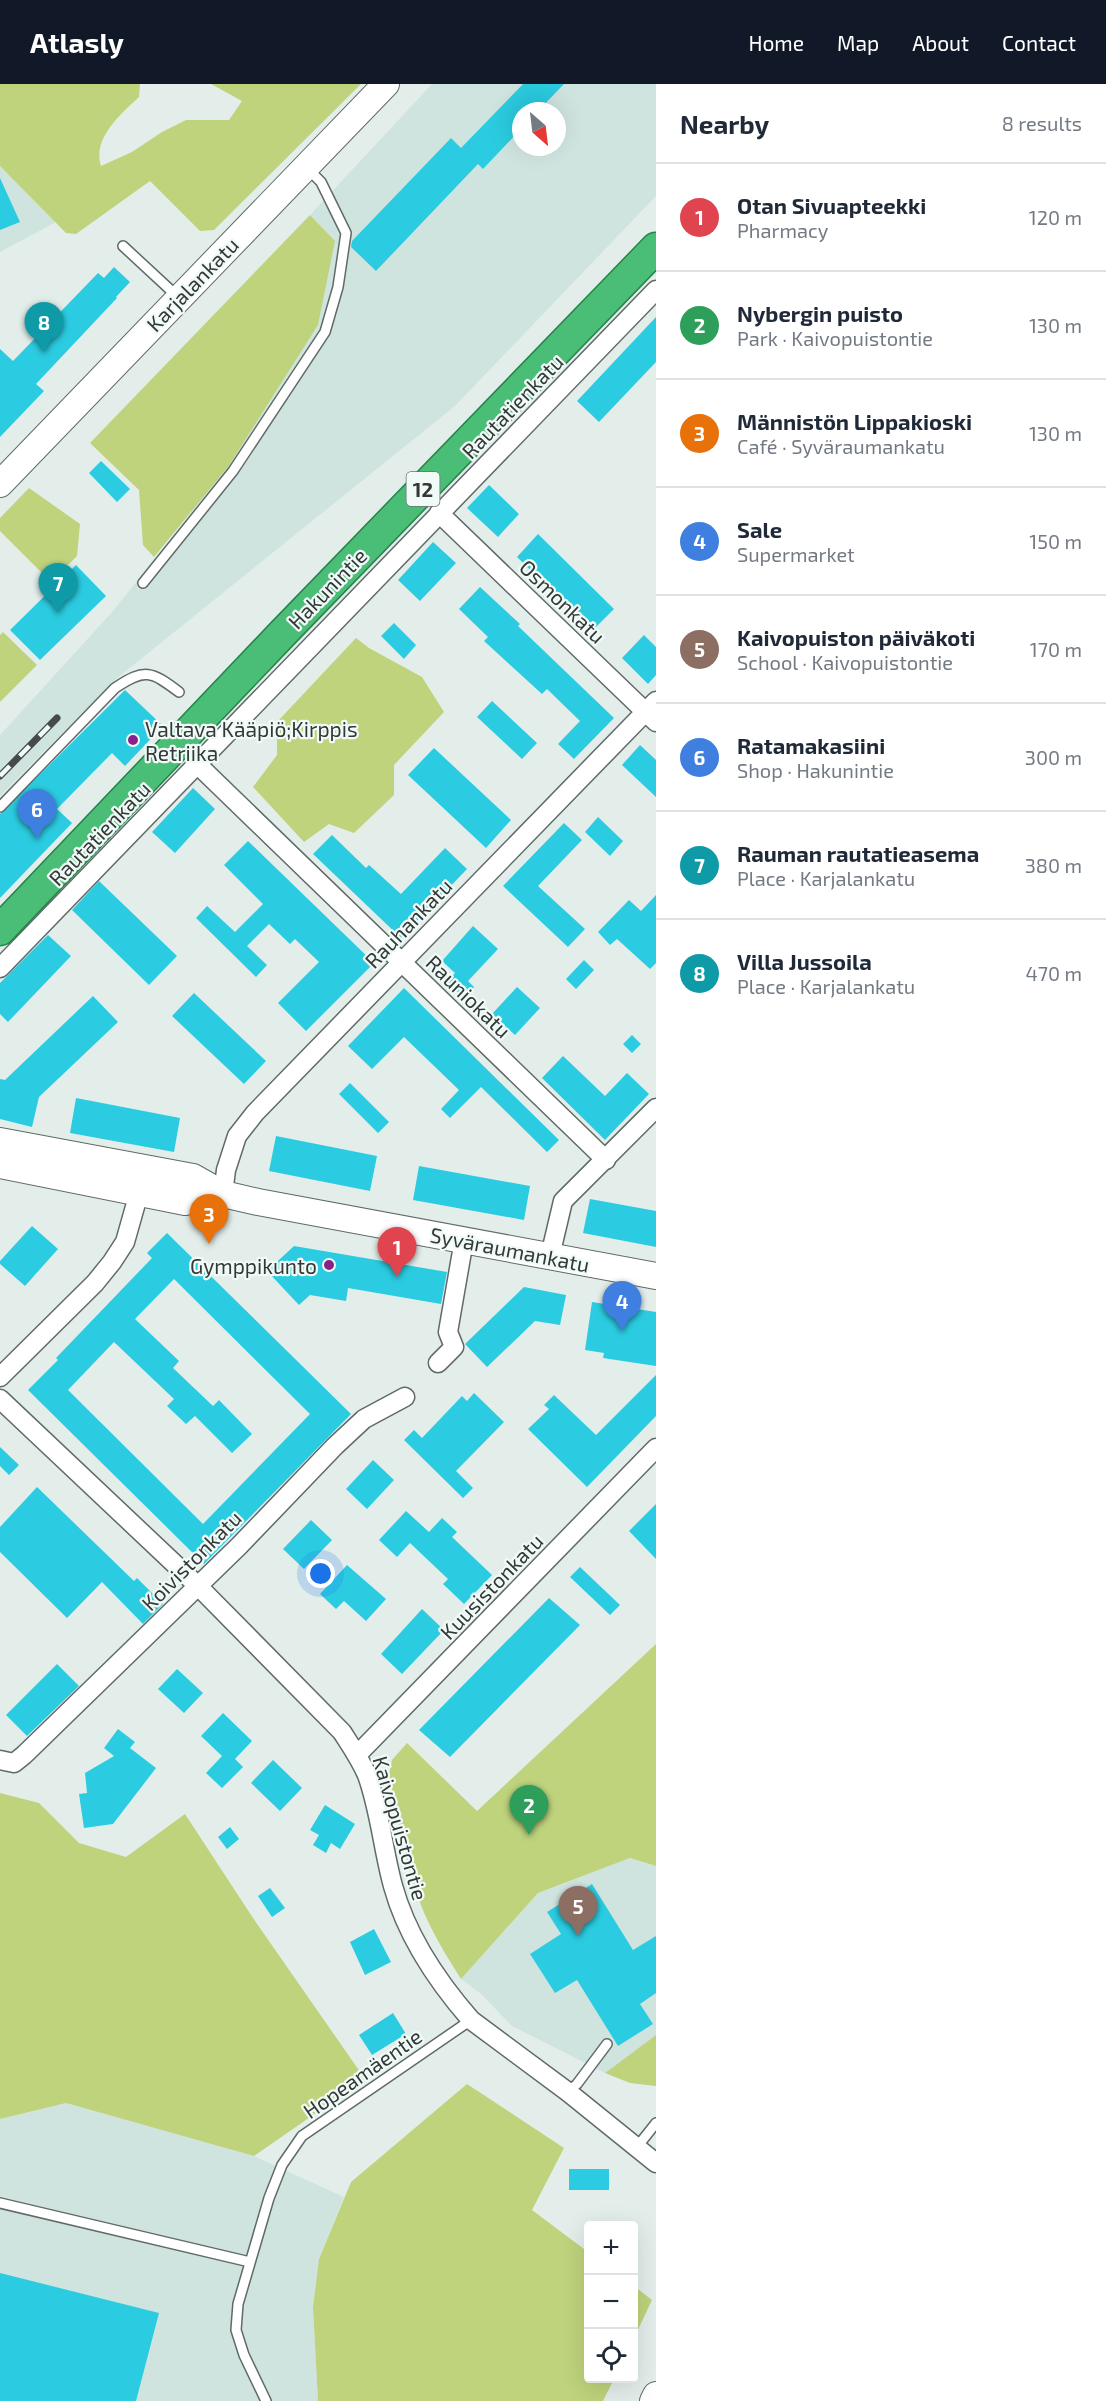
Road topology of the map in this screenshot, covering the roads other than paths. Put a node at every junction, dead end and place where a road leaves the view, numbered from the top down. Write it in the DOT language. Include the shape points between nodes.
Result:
graph roads {
  1 [pos="386,84"];
  2 [pos="306,167"];
  3 [pos="123,246"];
  4 [pos="656,248"];
  5 [pos="656,290"];
  6 [pos="178,297"];
  7 [pos="0,484"];
  8 [pos="439,513"];
  9 [pos="143,583"];
  10 [pos="178,692"];
  11 [pos="652,712"];
  12 [pos="196,764"];
  13 [pos="0,807"];
  14 [pos="0,930"];
  15 [pos="402,963"];
  16 [pos="0,968"];
  17 [pos="656,1108"];
  18 [pos="0,1141"];
  19 [pos="606,1160"];
  20 [pos="0,1165"];
  21 [pos="145,1168"];
  22 [pos="139,1194"];
  23 [pos="223,1194"];
  24 [pos="464,1240"];
  25 [pos="550,1256"];
  26 [pos="656,1276"];
  27 [pos="438,1363"];
  28 [pos="0,1377"];
  29 [pos="405,1397"];
  30 [pos="0,1399"];
  31 [pos="656,1448"];
  32 [pos="198,1586"];
  33 [pos="357,1755"];
  34 [pos="7,1761"];
  35 [pos="471,2020"];
  36 [pos="607,2044"];
  37 [pos="568,2092"];
  38 [pos="656,2123"];
  39 [pos="637,2147"];
  40 [pos="656,2163"];
  41 [pos="0,2203"];
  42 [pos="250,2262"];
  43 [pos="656,2395"];
  44 [pos="266,2401"];
  45 [pos="653,2401"];
  1 -- 2 [label="main road, Karjalankatu"];
  2 -- 6 [label="main road, Karjalankatu"];
  2 -- 9 [label="lane" via="321,182 346,233 338,287 325,332 233,471"];
  3 -- 6 [label="lane"];
  4 -- 14 [label="highway, Hakunintie / 12"];
  5 -- 8 [label="street, Rautatienkatu"];
  6 -- 7 [label="main road, Karjalankatu"];
  8 -- 11 [label="street, Osmonkatu"];
  8 -- 12 [label="street, Rautatienkatu"];
  10 -- 13 [label="lane" via="160,678 145,673 128,679"];
  11 -- 15 [label="street, Rauhankatu"];
  12 -- 15 [label="street, Rauniokatu"];
  12 -- 16 [label="street, Rautatienkatu"];
  15 -- 19 [label="street, Rauniokatu"];
  15 -- 23 [label="street, Rauhankatu" via="237,1136"];
  17 -- 19 [label="street"];
  18 -- 21 [label="main road, Syväraumankatu"];
  19 -- 25 [label="street" via="563,1201"];
  20 -- 22 [label="main road, Syväraumankatu"];
  21 -- 22 [label="street"];
  21 -- 23 [label="main road, Syväraumankatu" via="193,1178"];
  22 -- 23 [label="main road, Syväraumankatu" via="185,1202"];
  22 -- 28 [label="street" via="125,1242 112,1262"];
  23 -- 24 [label="main road, Syväraumankatu"];
  24 -- 25 [label="main road, Syväraumankatu"];
  24 -- 27 [label="street" via="448,1332 454,1347"];
  25 -- 26 [label="main road, Syväraumankatu"];
  29 -- 32 [label="street, Koivistonkatu" via="364,1419"];
  30 -- 32 [label="street, Kaivopuistontie"];
  31 -- 33 [label="street, Kuusistonkatu"];
  32 -- 33 [label="street, Kaivopuistontie" via="342,1732"];
  32 -- 34 [label="street, Koivistonkatu" via="24,1755"];
  33 -- 35 [label="street, Kaivopuistontie" via="373,1798 403,1915 418,1948"];
  35 -- 37 [label="street, Kaivopuistontie"];
  35 -- 42 [label="lane, Hopeamäentie" via="303,2136 282,2165"];
  36 -- 37 [label="lane"];
  37 -- 39 [label="street, Kaivopuistontie"];
  38 -- 39 [label="lane"];
  39 -- 40 [label="street, Kaivopuistontie"];
  41 -- 42 [label="lane"];
  42 -- 44 [label="lane, Hopeamäentie" via="238,2304 236,2330"];
  43 -- 45 [label="main road"];
}
